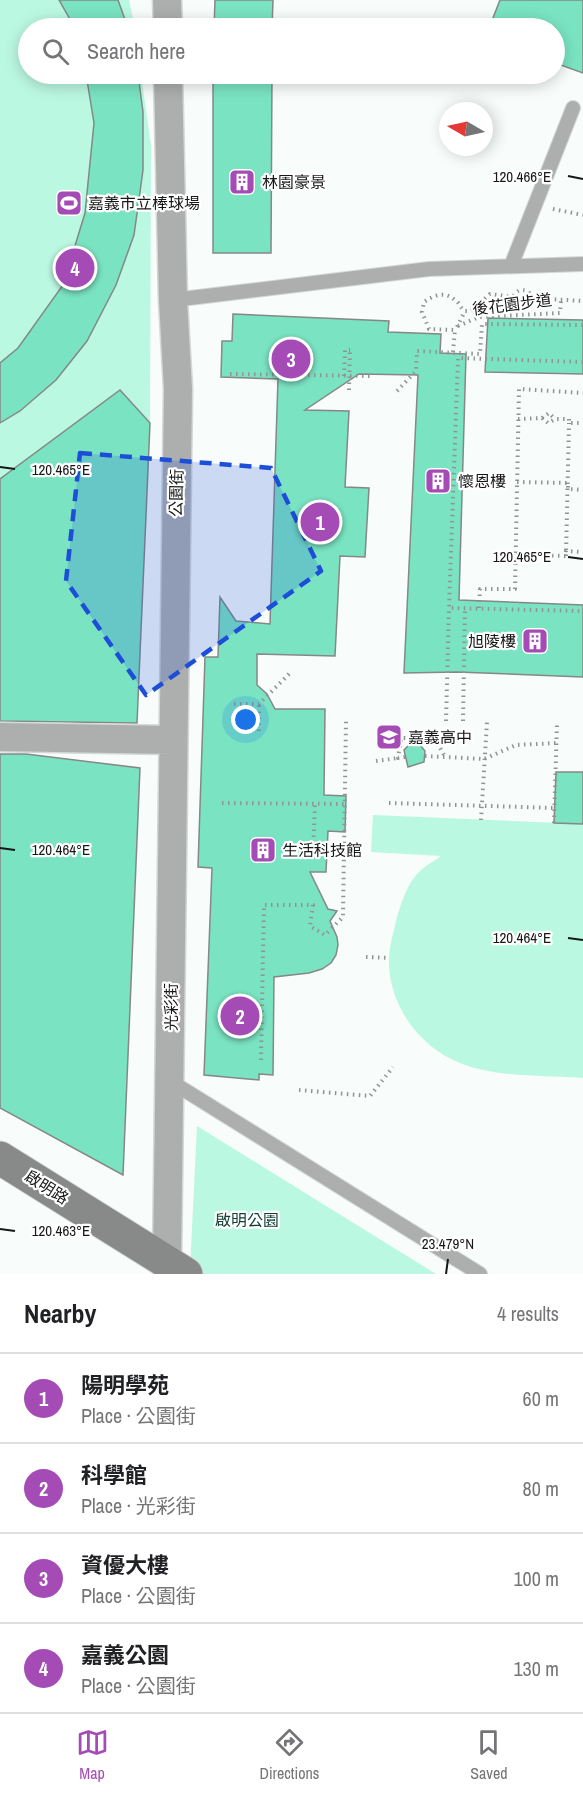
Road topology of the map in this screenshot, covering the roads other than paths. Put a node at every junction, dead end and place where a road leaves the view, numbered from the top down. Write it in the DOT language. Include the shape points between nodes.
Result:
graph roads {
  1 [pos="167,0"];
  2 [pos="168,18"];
  3 [pos="168,84"];
  4 [pos="573,108"];
  5 [pos="583,264"];
  6 [pos="511,266"];
  7 [pos="173,300"];
  8 [pos="0,737"];
  9 [pos="172,740"];
  10 [pos="170,1081"];
  11 [pos="0,1158"];
  12 [pos="174,1270"];
  13 [pos="480,1274"];
  1 -- 2 [label="street"];
  3 -- 7 [label="street, 公園街"];
  4 -- 6 [label="lane"];
  5 -- 6 [label="lane"];
  6 -- 7 [label="lane" via="429,269"];
  7 -- 9 [label="street, 公園街" via="178,389"];
  8 -- 9 [label="street"];
  9 -- 10 [label="street, 光彩街"];
  10 -- 12 [label="street, 光彩街"];
  10 -- 13 [label="lane"];
  11 -- 12 [label="street, 啟明路"];
}
